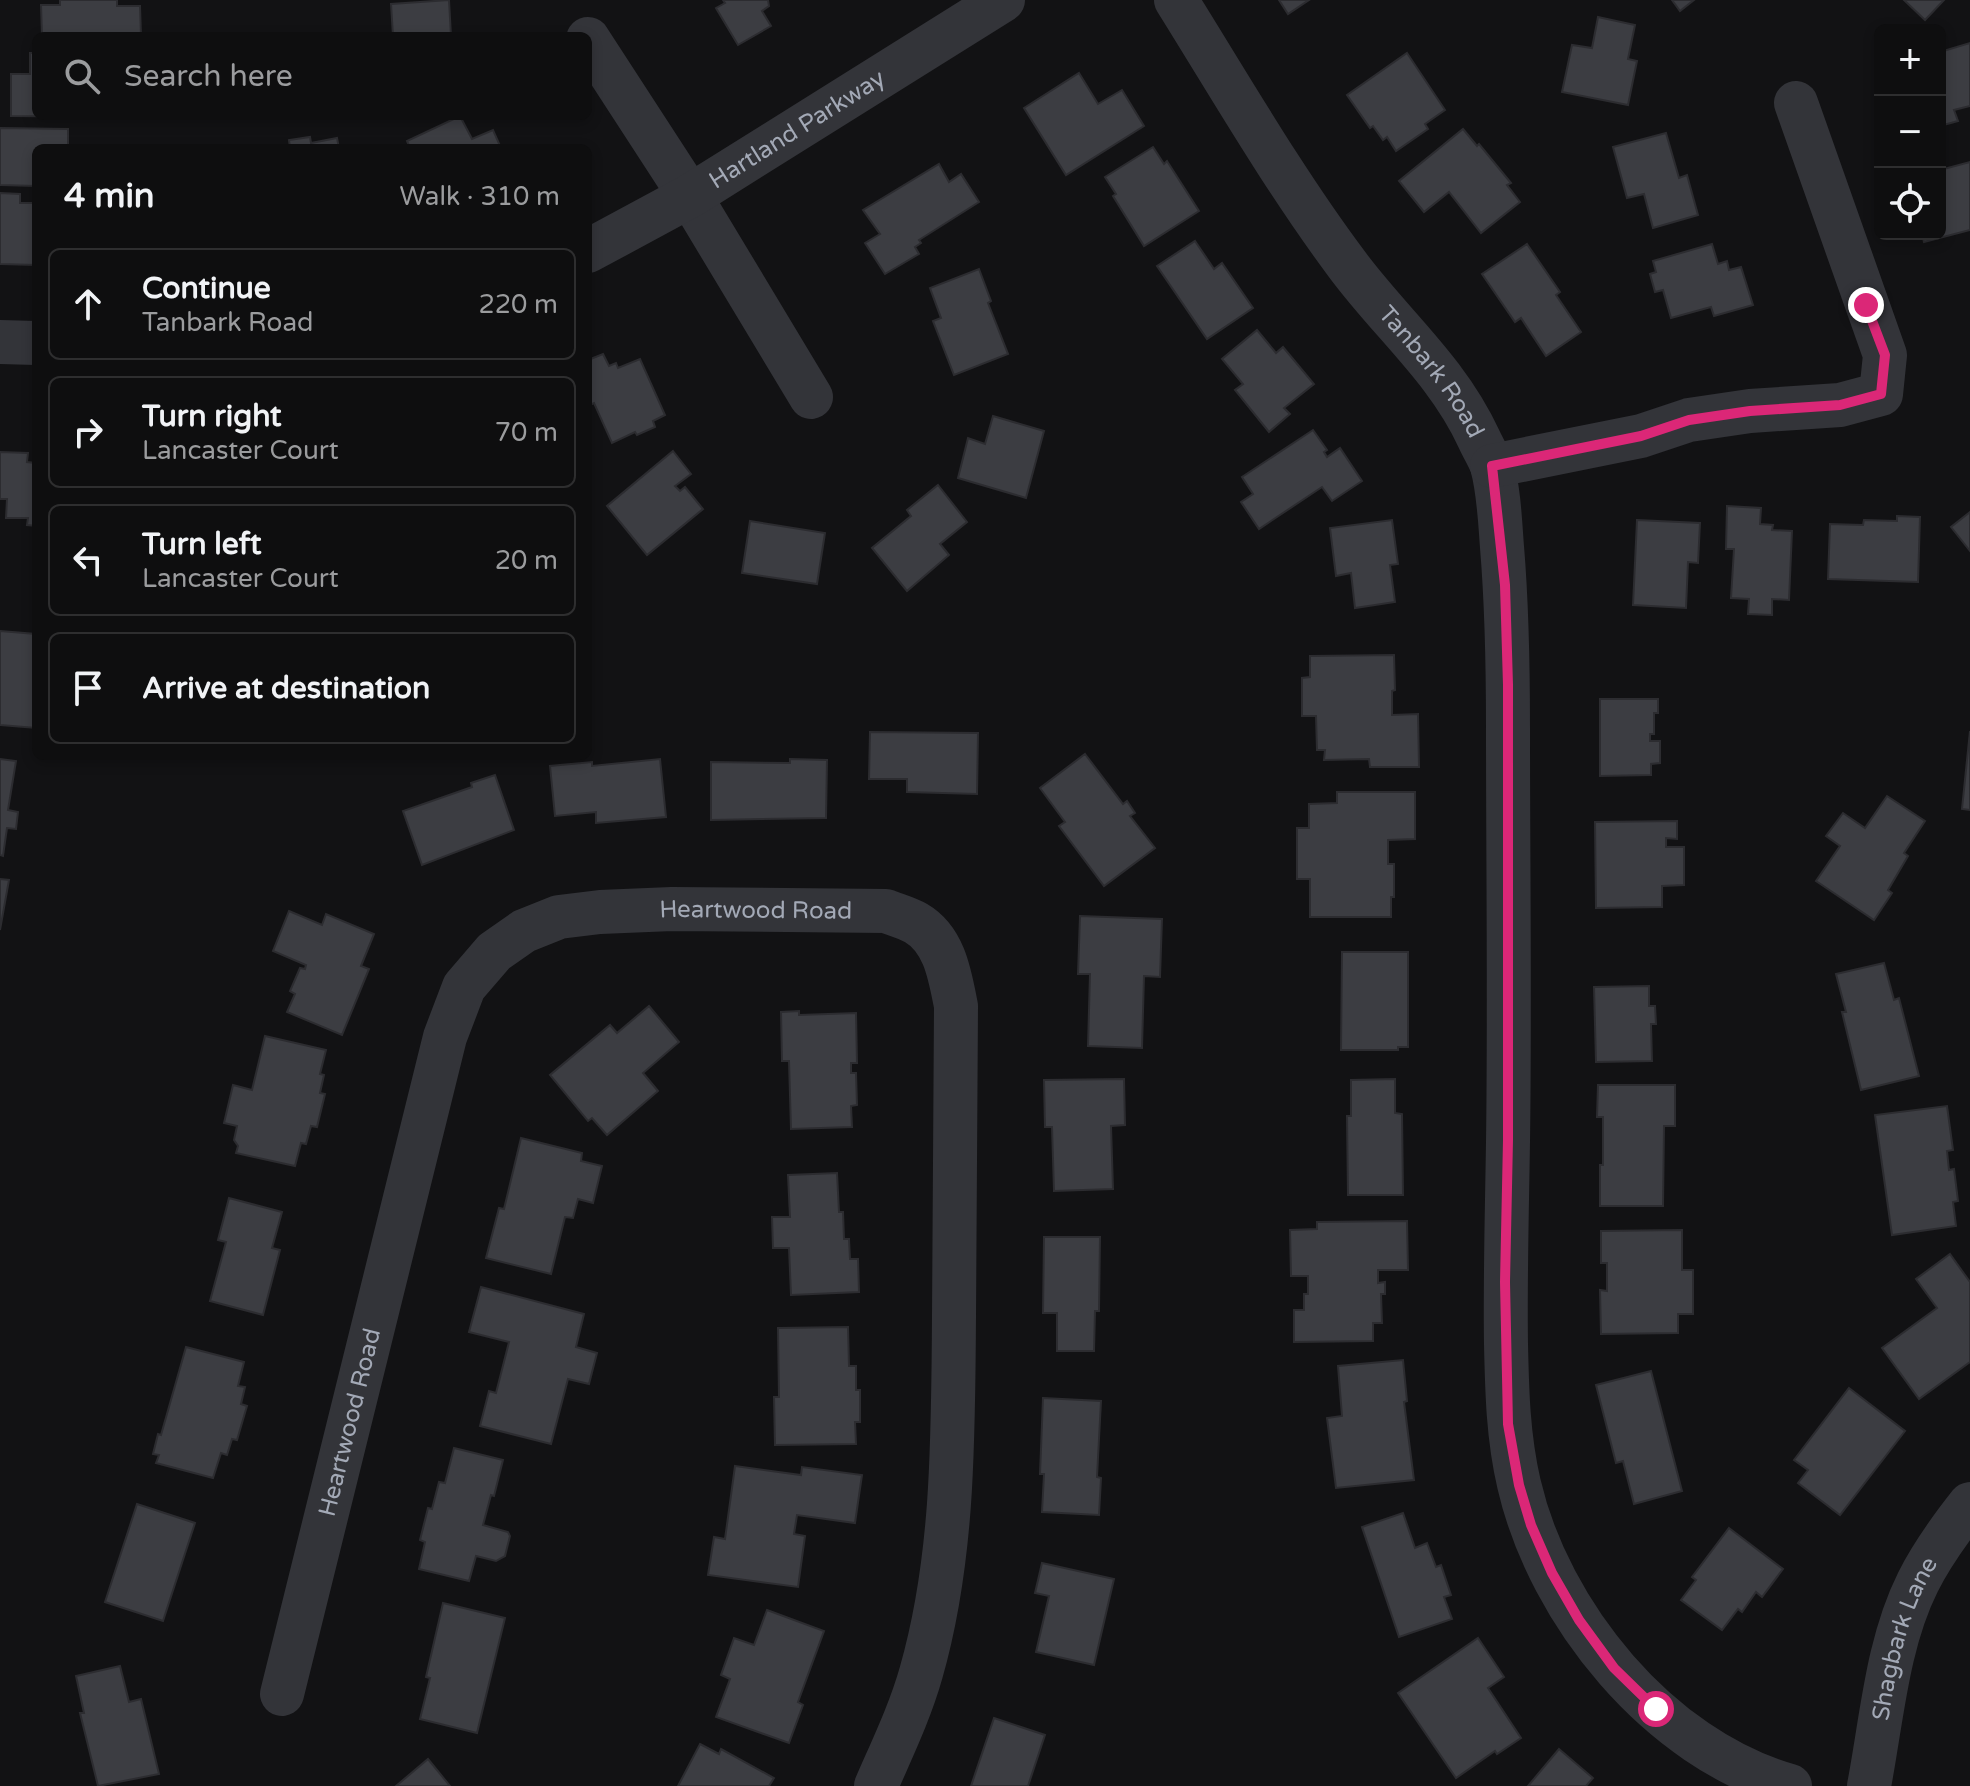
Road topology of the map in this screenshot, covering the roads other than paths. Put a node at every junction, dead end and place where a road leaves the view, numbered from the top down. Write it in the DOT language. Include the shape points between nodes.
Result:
graph roads {
  1 [pos="1003,0"];
  2 [pos="1176,0"];
  3 [pos="592,45"];
  4 [pos="1796,103"];
  5 [pos="690,196"];
  6 [pos="592,249"];
  7 [pos="0,342"];
  8 [pos="32,343"];
  9 [pos="811,397"];
  10 [pos="1492,466"];
  11 [pos="1970,1504"];
  12 [pos="282,1694"];
  13 [pos="876,1786"];
  14 [pos="1790,1786"];
  15 [pos="1869,1786"];
  1 -- 5 [label="street, Hartland Parkway"];
  2 -- 10 [label="street, Tanbark Road" via="1319,226 1419,346 1468,415"];
  3 -- 5 [label="street"];
  4 -- 10 [label="street" via="1885,355 1881,394 1840,405 1689,420 1641,436"];
  5 -- 6 [label="street, Hartland Parkway"];
  5 -- 9 [label="street"];
  7 -- 8 [label="street"];
  10 -- 14 [label="street, Tanbark Road" via="1505,585 1508,685 1505,1282 1508,1424 1519,1485 1552,1573 1614,1668 1705,1748"];
  11 -- 15 [label="street, Shagbark Lane" via="1918,1583 1899,1633"];
  12 -- 13 [label="street, Heartwood Road" via="445,1037 464,987 494,952 524,931 559,917 672,909 886,911 918,924 938,945 949,968 956,1006 953,1425 937,1601 921,1673"];
}
